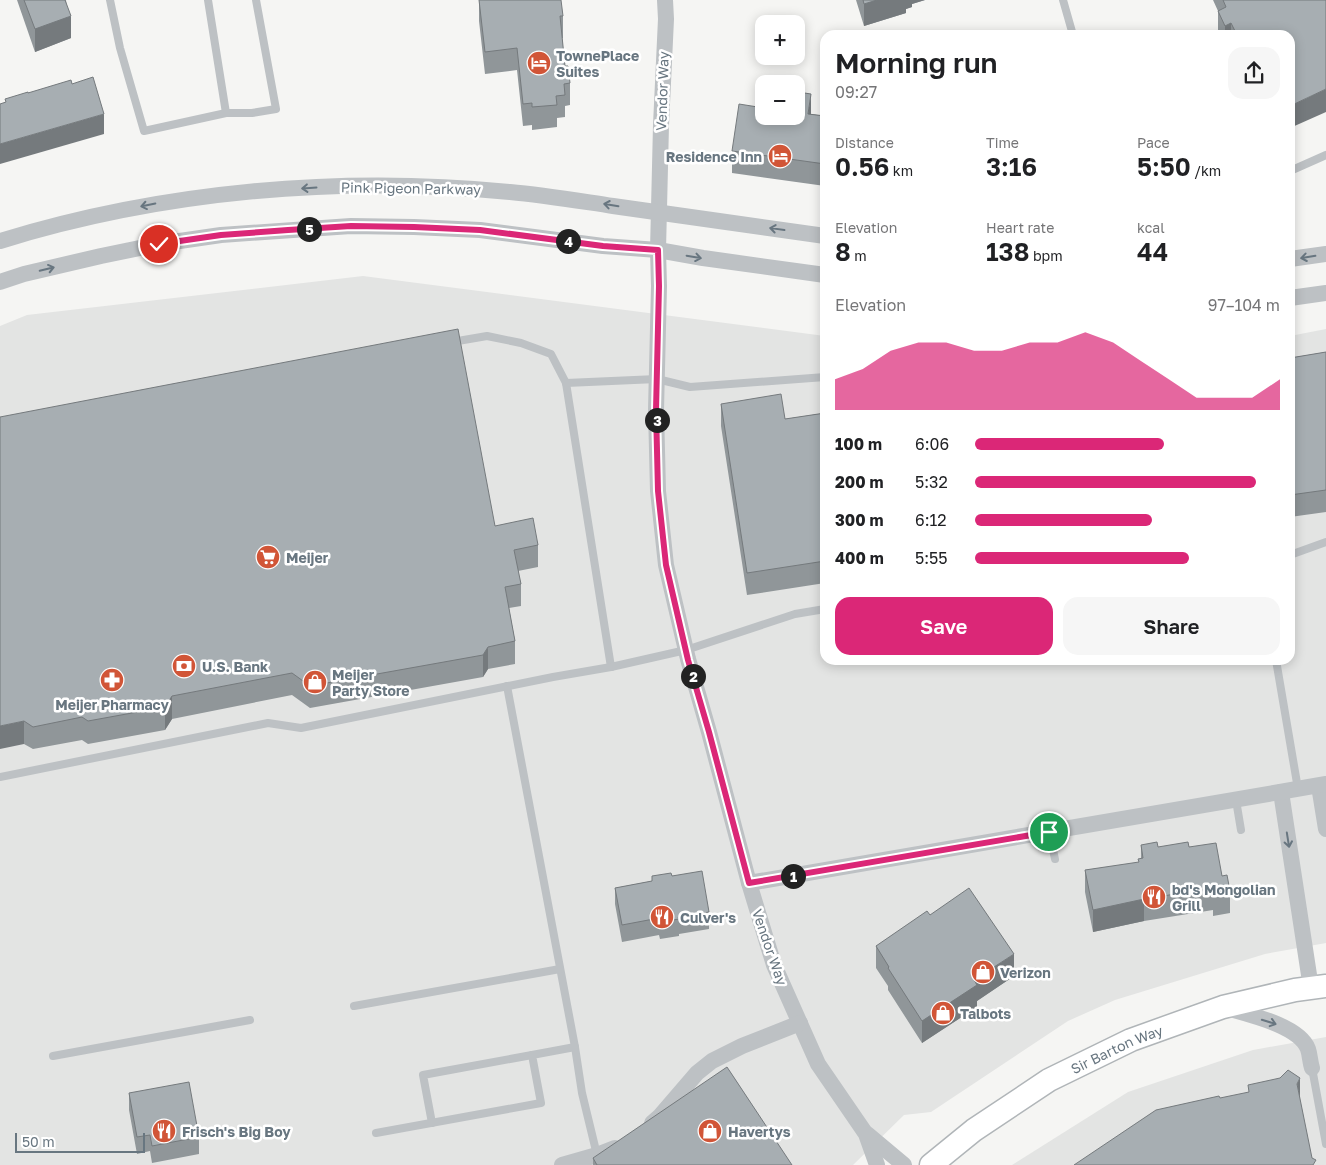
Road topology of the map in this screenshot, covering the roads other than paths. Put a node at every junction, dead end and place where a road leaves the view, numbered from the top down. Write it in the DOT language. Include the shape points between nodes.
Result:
graph roads {
  1 [pos="110,0"];
  2 [pos="208,0"];
  3 [pos="256,0"];
  4 [pos="665,0"];
  5 [pos="1063,0"];
  6 [pos="1072,30"];
  7 [pos="226,113"];
  8 [pos="1326,155"];
  9 [pos="1295,169"];
  10 [pos="659,212"];
  11 [pos="820,235"];
  12 [pos="0,241"];
  13 [pos="658,250"];
  14 [pos="1326,254"];
  15 [pos="1295,258"];
  16 [pos="820,274"];
  17 [pos="0,282"];
  18 [pos="1326,293"];
  19 [pos="1295,297"];
  20 [pos="448,343"];
  21 [pos="820,377"];
  22 [pos="657,379"];
  23 [pos="566,384"];
  24 [pos="1326,542"];
  25 [pos="1295,553"];
  26 [pos="820,610"];
  27 [pos="686,650"];
  28 [pos="1277,665"];
  29 [pos="611,667"];
  30 [pos="507,686"];
  31 [pos="0,778"];
  32 [pos="1322,785"];
  33 [pos="1298,789"];
  34 [pos="1280,792"];
  35 [pos="1236,800"];
  36 [pos="1326,829"];
  37 [pos="1241,830"];
  38 [pos="1049,832"];
  39 [pos="1055,859"];
  40 [pos="749,883"];
  41 [pos="560,969"];
  42 [pos="1318,987"];
  43 [pos="354,1006"];
  44 [pos="1223,1007"];
  45 [pos="250,1020"];
  46 [pos="800,1023"];
  47 [pos="575,1047"];
  48 [pos="532,1055"];
  49 [pos="53,1056"];
  50 [pos="1312,1068"];
  51 [pos="432,1123"];
  52 [pos="376,1133"];
  53 [pos="866,1134"];
  54 [pos="1326,1144"];
  55 [pos="598,1155"];
  56 [pos="562,1165"];
  57 [pos="877,1165"];
  58 [pos="904,1165"];
  59 [pos="931,1165"];
  1 -- 7 [label="lane" via="144,131"];
  2 -- 7 [label="lane"];
  3 -- 7 [label="lane" via="276,109"];
  4 -- 10 [label="street, Vendor Way"];
  5 -- 6 [label="lane"];
  8 -- 9 [label="lane"];
  11 -- 10 [label="street, Pink Pigeon Parkway, one-way"];
  10 -- 12 [label="street, Pink Pigeon Parkway, one-way" via="509,192 375,185 316,187 159,203 35,230"];
  10 -- 13 [label="street, Vendor Way"];
  13 -- 16 [label="street, one-way"];
  17 -- 13 [label="street, one-way" via="159,244 221,235 351,226 480,230"];
  13 -- 22 [label="street, Vendor Way"];
  14 -- 15 [label="street, one-way"];
  18 -- 19 [label="street"];
  20 -- 23 [label="lane" via="487,336 522,343 551,354"];
  21 -- 22 [label="lane" via="690,387"];
  22 -- 23 [label="lane"];
  22 -- 27 [label="street, Vendor Way" via="658,491 666,565"];
  23 -- 29 [label="lane"];
  24 -- 25 [label="lane"];
  26 -- 27 [label="lane" via="795,614"];
  27 -- 29 [label="lane"];
  27 -- 40 [label="street, Vendor Way"];
  28 -- 33 [label="lane"];
  29 -- 30 [label="lane"];
  30 -- 31 [label="lane" via="301,728 268,723"];
  30 -- 41 [label="lane"];
  32 -- 33 [label="street"];
  32 -- 36 [label="street"];
  33 -- 34 [label="street"];
  34 -- 35 [label="street"];
  34 -- 42 [label="street, one-way"];
  35 -- 37 [label="lane"];
  35 -- 38 [label="street"];
  38 -- 39 [label="lane"];
  38 -- 40 [label="street"];
  40 -- 46 [label="street, Vendor Way" via="774,964"];
  41 -- 43 [label="lane"];
  41 -- 47 [label="lane"];
  42 -- 44 [label="main road, Sir Barton Way"];
  44 -- 50 [label="street, one-way" via="1294,1032 1308,1048"];
  44 -- 59 [label="main road, Sir Barton Way" via="1130,1040 1049,1080 974,1130"];
  45 -- 49 [label="lane"];
  46 -- 53 [label="street, Vendor Way" via="818,1064"];
  46 -- 55 [label="street" via="712,1061 697,1073 660,1116 636,1136"];
  47 -- 48 [label="lane"];
  47 -- 55 [label="lane" via="582,1093"];
  48 -- 51 [label="lane" via="423,1075"];
  48 -- 51 [label="lane" via="541,1103"];
  50 -- 54 [label="lane"];
  51 -- 52 [label="lane"];
  53 -- 57 [label="street, Vendor Way"];
  53 -- 58 [label="street, Vendor Way"];
  55 -- 56 [label="street"];
}
